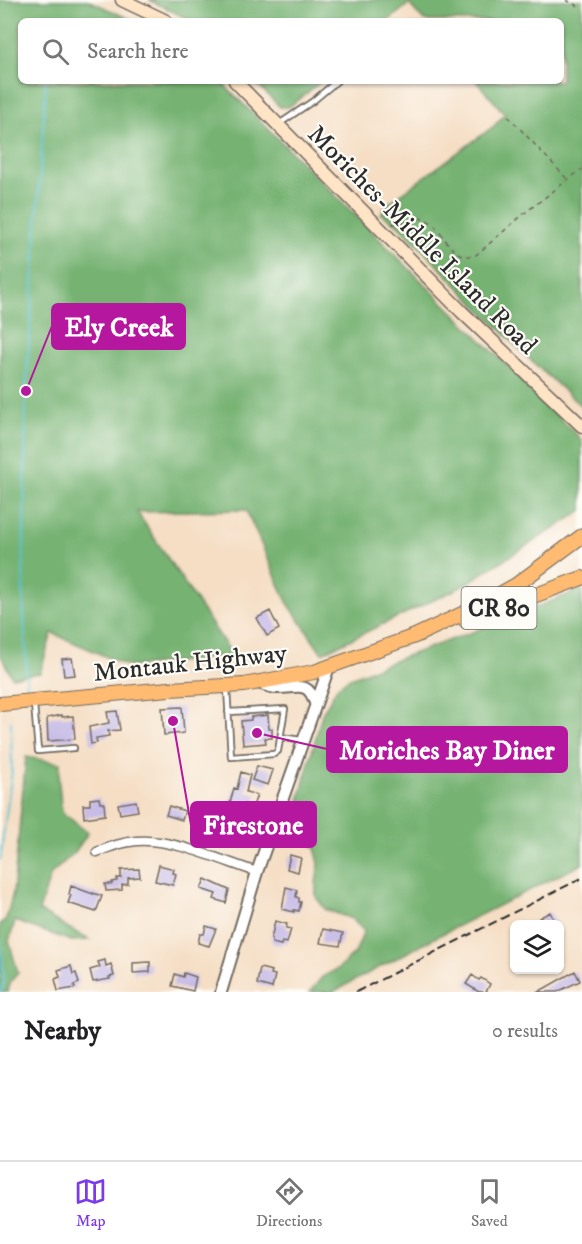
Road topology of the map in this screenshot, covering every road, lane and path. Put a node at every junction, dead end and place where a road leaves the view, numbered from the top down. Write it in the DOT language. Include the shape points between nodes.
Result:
graph roads {
  1 [pos="122,0"];
  2 [pos="566,0"];
  3 [pos="582,8"];
  4 [pos="159,18"];
  5 [pos="238,84"];
  6 [pos="333,84"];
  7 [pos="508,116"];
  8 [pos="279,125"];
  9 [pos="582,169"];
  10 [pos="568,180"];
  11 [pos="385,226"];
  12 [pos="582,426"];
  13 [pos="582,536"];
  14 [pos="582,578"];
  15 [pos="415,636"];
  16 [pos="329,667"];
  17 [pos="258,683"];
  18 [pos="227,686"];
  19 [pos="34,701"];
  20 [pos="0,704"];
  21 [pos="315,704"];
  22 [pos="228,712"];
  23 [pos="281,737"];
  24 [pos="304,741"];
  25 [pos="74,748"];
  26 [pos="97,852"];
  27 [pos="257,872"];
  28 [pos="221,992"];
  1 -- 4 [label="main road"];
  2 -- 3 [label="path"];
  5 -- 8 [label="main road, Moriches-Middle Island Road"];
  6 -- 8 [label="lane"];
  7 -- 10 [label="path"];
  8 -- 12 [label="main road, Moriches-Middle Island Road" via="462,312"];
  9 -- 10 [label="path"];
  10 -- 11 [label="path" via="476,255 461,255 426,220"];
  13 -- 15 [label="main road, CR 80" via="516,585"];
  14 -- 15 [label="main road, CR 80"];
  15 -- 16 [label="main road, Montauk Highway / CR 80"];
  16 -- 17 [label="main road, Montauk Highway / CR 80"];
  16 -- 21 [label="street"];
  17 -- 18 [label="main road, Montauk Highway / CR 80"];
  17 -- 21 [label="street" via="308,689"];
  18 -- 19 [label="main road, Montauk Highway / CR 80"];
  18 -- 22 [label="lane"];
  19 -- 20 [label="main road, Montauk Highway / CR 80"];
  19 -- 25 [label="lane" via="38,751"];
  21 -- 24 [label="street"];
  22 -- 23 [label="lane" via="285,709"];
  22 -- 23 [label="lane" via="231,757 274,754"];
  23 -- 24 [label="lane"];
  24 -- 27 [label="street"];
  26 -- 27 [label="street" via="135,841 163,842"];
  27 -- 28 [label="street"];
}
